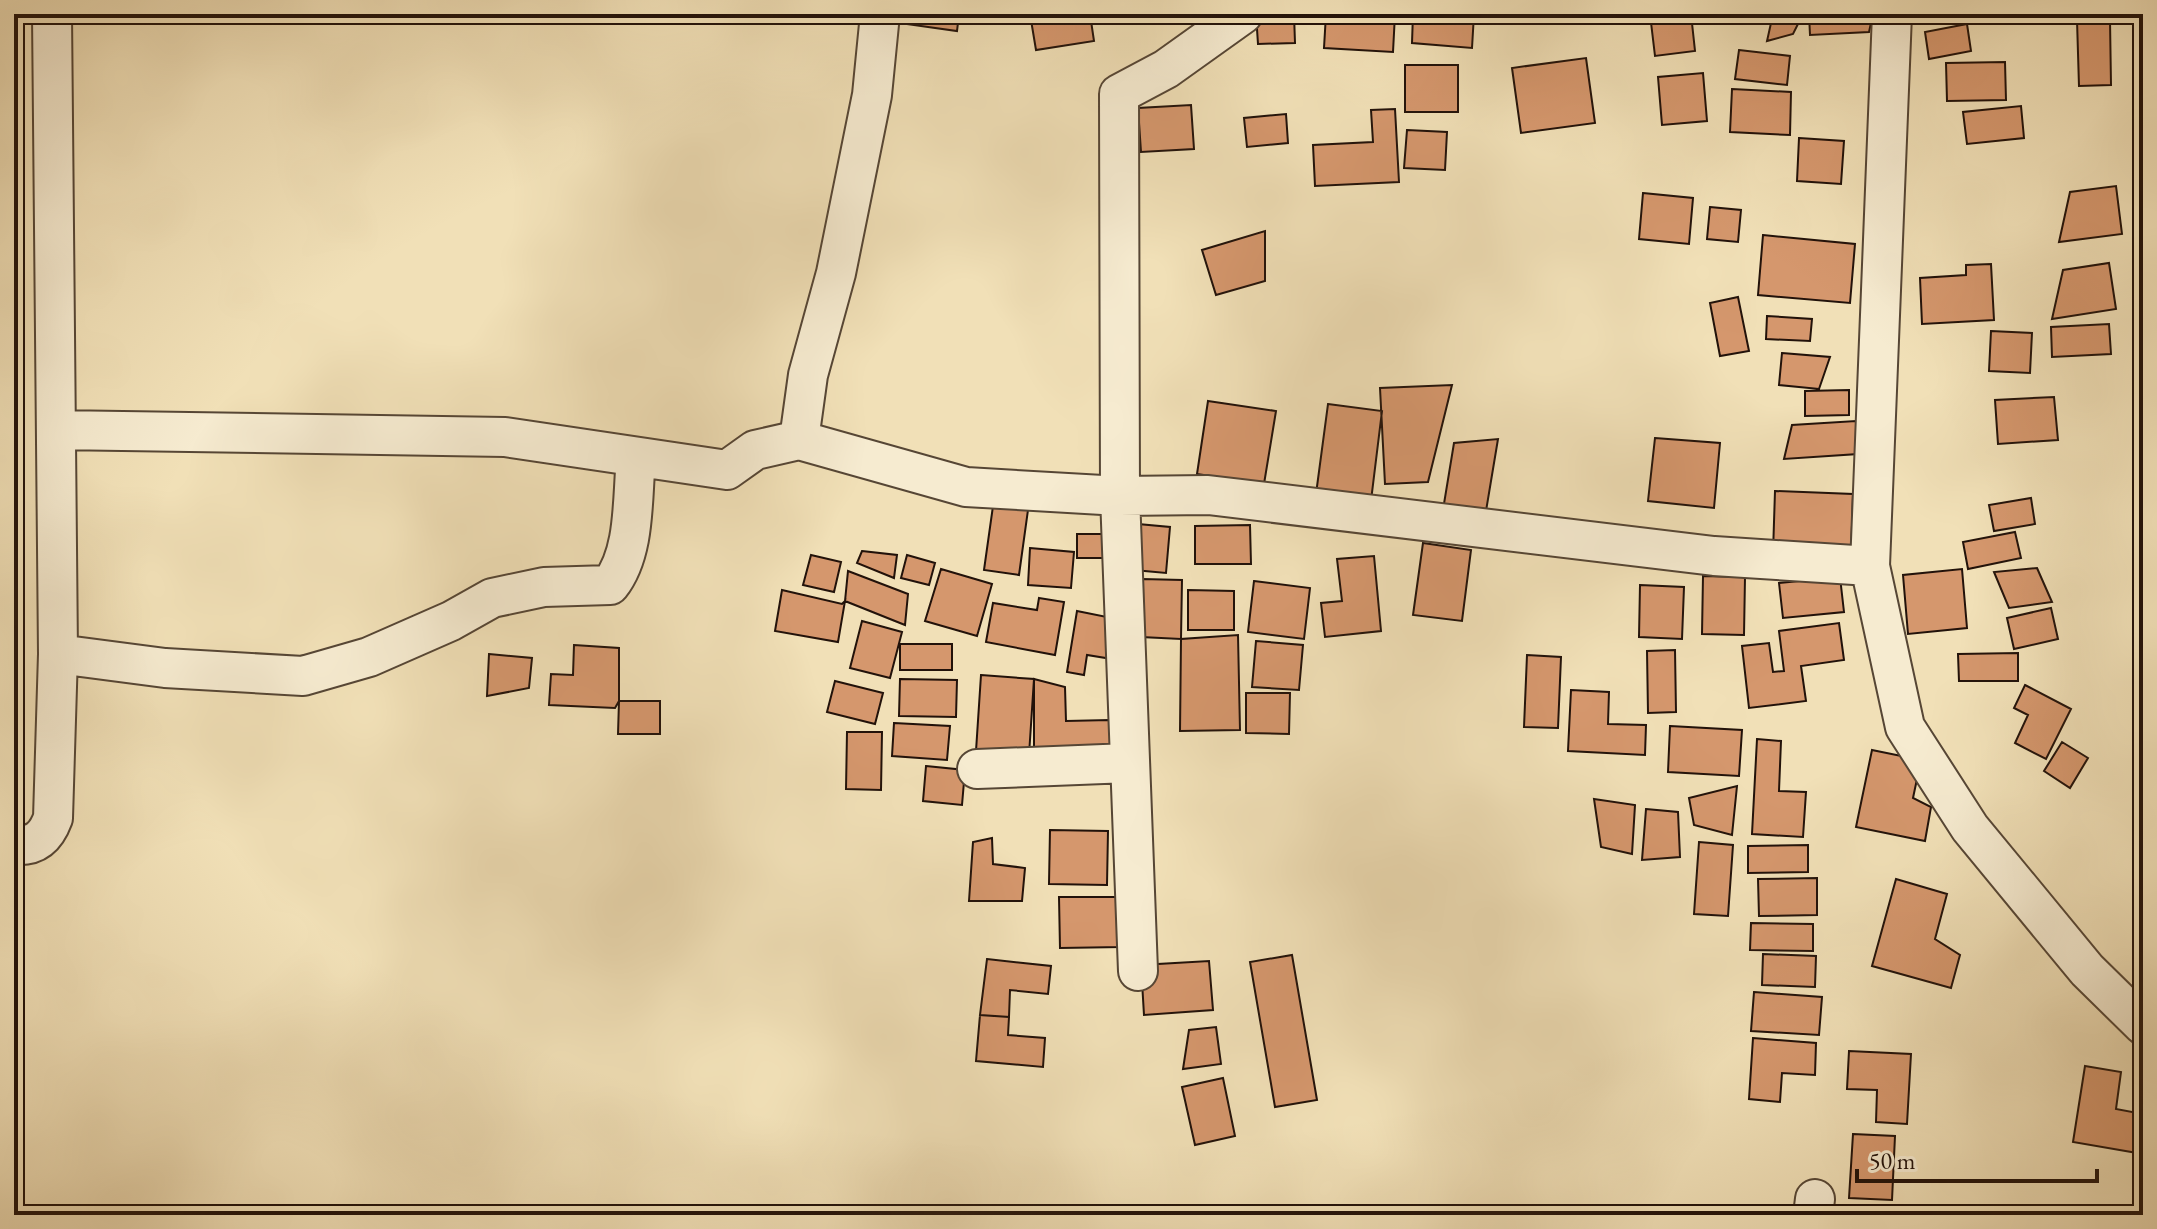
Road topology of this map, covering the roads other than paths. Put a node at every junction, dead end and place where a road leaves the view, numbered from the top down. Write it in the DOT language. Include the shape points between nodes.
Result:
graph roads {
  1 [pos="52,14"];
  2 [pos="880,14"];
  3 [pos="1243,14"];
  4 [pos="1892,14"];
  5 [pos="56,430"];
  6 [pos="799,440"];
  7 [pos="636,458"];
  8 [pos="1120,496"];
  9 [pos="1870,566"];
  10 [pos="58,654"];
  11 [pos="1129,763"];
  12 [pos="977,769"];
  13 [pos="14,845"];
  14 [pos="1138,971"];
  15 [pos="2143,1025"];
  1 -- 5 [label="street"];
  2 -- 6 [label="street" via="872,95 836,273 808,375"];
  3 -- 8 [label="street" via="1166,69 1119,94"];
  4 -- 9 [label="street"];
  5 -- 7 [label="street" via="505,437"];
  5 -- 10 [label="street"];
  6 -- 7 [label="street" via="755,450 727,470"];
  6 -- 8 [label="street" via="966,487"];
  7 -- 10 [label="street" via="626,555 610,585 544,587 492,598 369,657 303,676 165,668"];
  8 -- 9 [label="street" via="1208,495 1714,556"];
  8 -- 11 [label="street"];
  9 -- 15 [label="street" via="1905,727 1970,828 2087,970"];
  10 -- 13 [label="street" via="53,818 37,842"];
  11 -- 12 [label="street"];
  11 -- 14 [label="street"];
}
